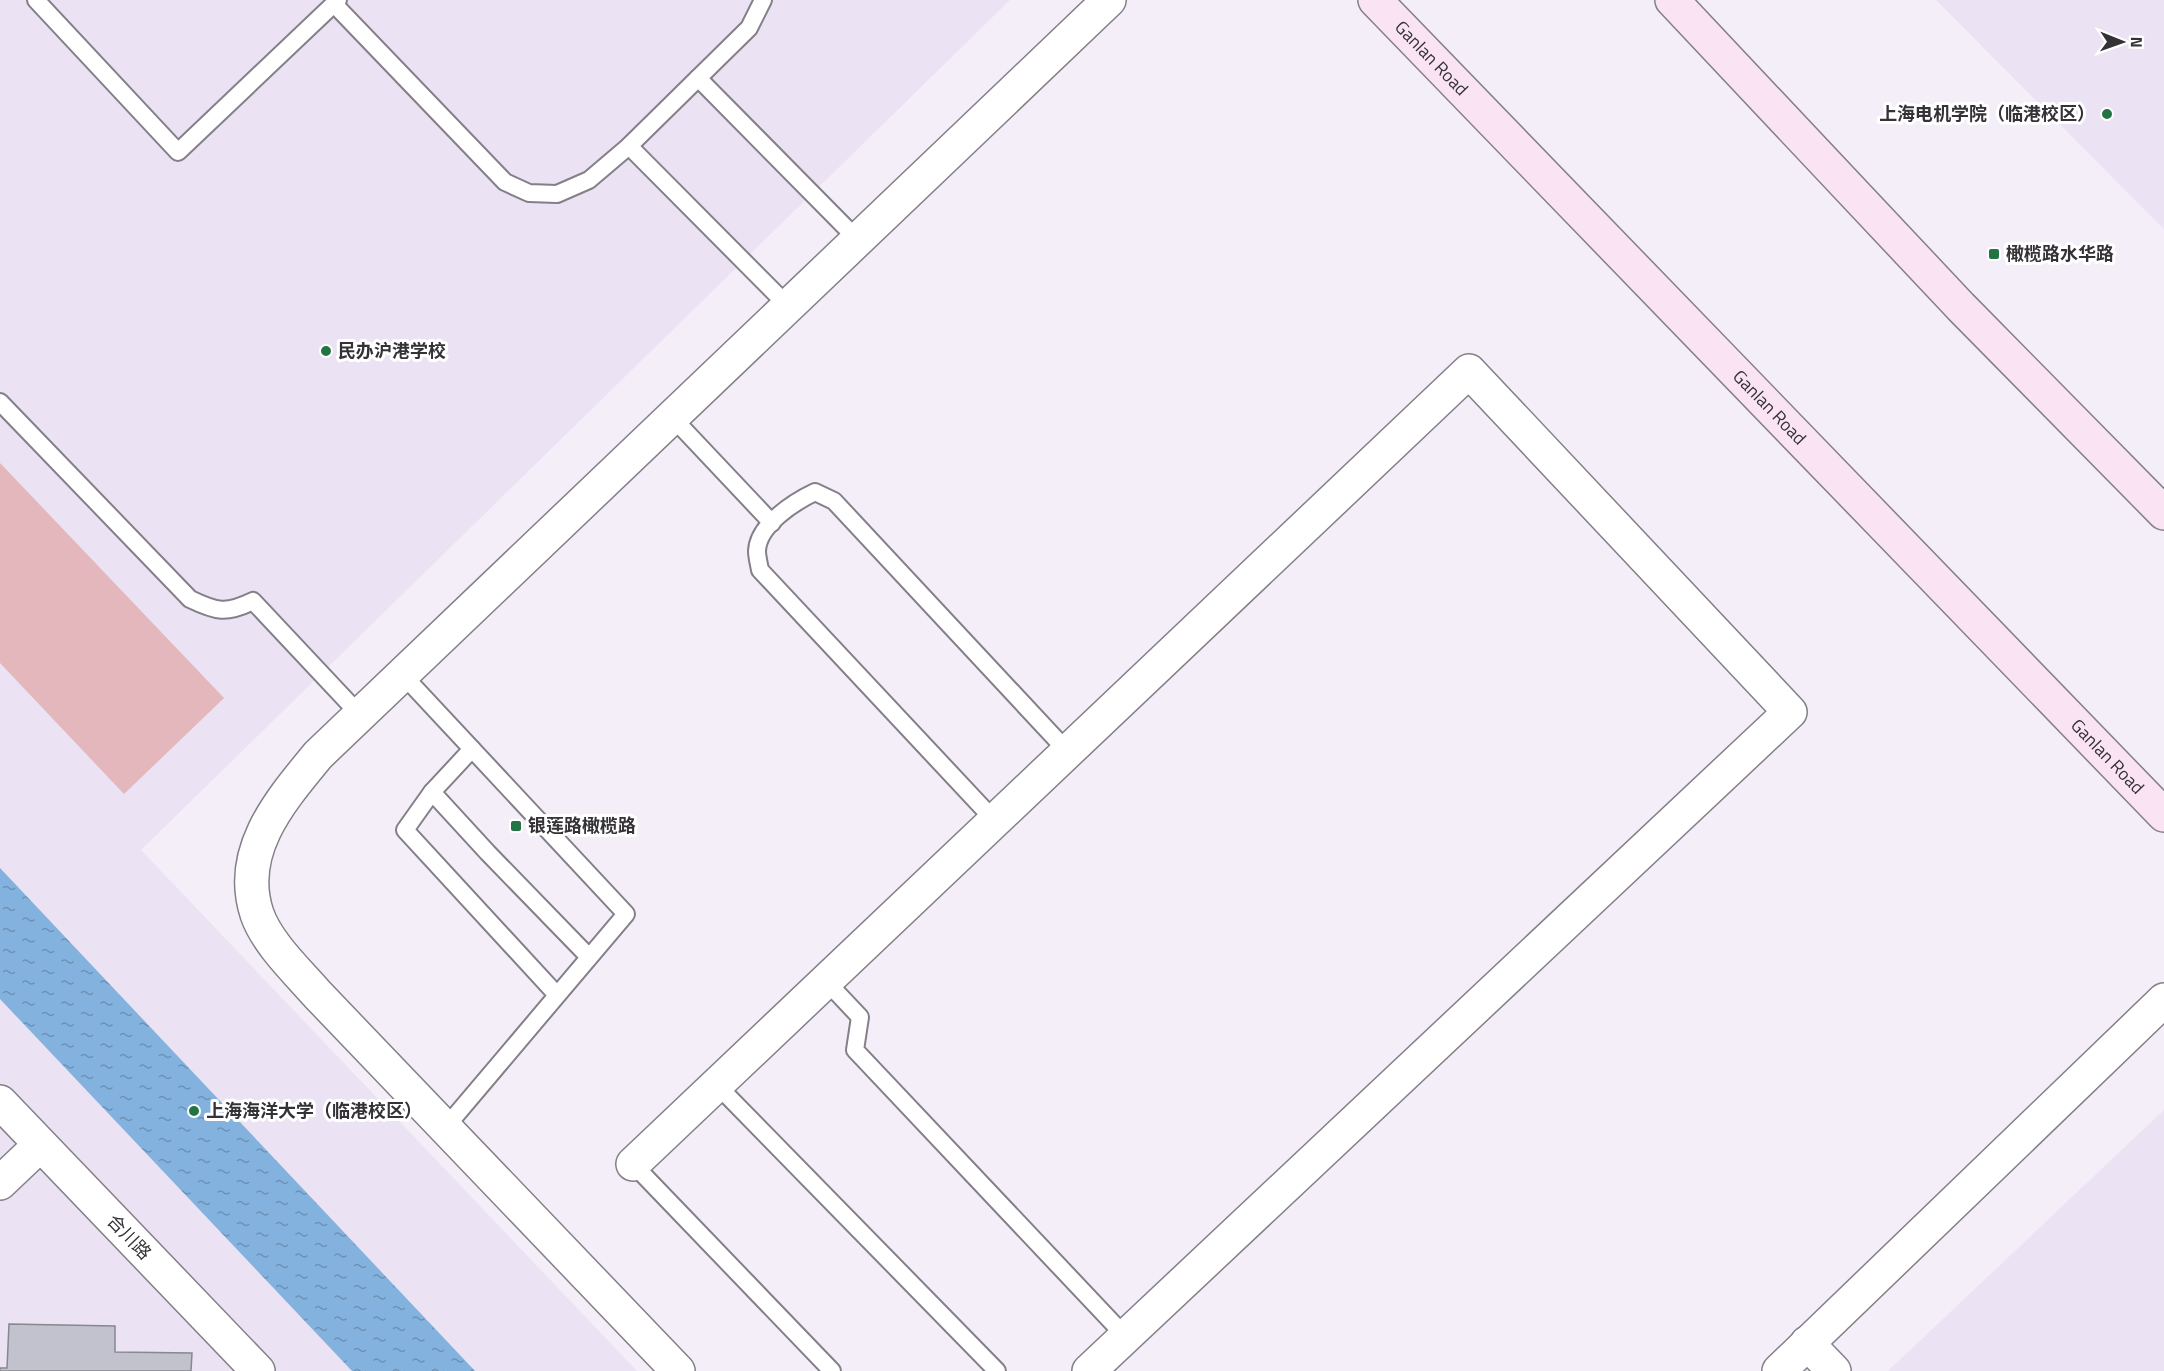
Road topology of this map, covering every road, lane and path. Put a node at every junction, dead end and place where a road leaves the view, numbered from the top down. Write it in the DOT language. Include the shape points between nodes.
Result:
graph roads {
  1 [pos="36,0"];
  2 [pos="762,0"];
  3 [pos="1109,0"];
  4 [pos="1375,0"];
  5 [pos="1672,0"];
  6 [pos="336,2"];
  7 [pos="698,78"];
  8 [pos="629,146"];
  9 [pos="858,240"];
  10 [pos="788,306"];
  11 [pos="0,402"];
  12 [pos="672,417"];
  13 [pos="2164,513"];
  14 [pos="772,523"];
  15 [pos="403,675"];
  16 [pos="360,715"];
  17 [pos="472,749"];
  18 [pos="1068,752"];
  19 [pos="432,792"];
  20 [pos="2164,815"];
  21 [pos="995,821"];
  22 [pos="589,957"];
  23 [pos="826,981"];
  24 [pos="557,995"];
  25 [pos="2164,1000"];
  26 [pos="717,1085"];
  27 [pos="0,1102"];
  28 [pos="445,1128"];
  29 [pos="40,1144"];
  30 [pos="633,1164"];
  31 [pos="0,1183"];
  32 [pos="1126,1337"];
  33 [pos="1807,1343"];
  34 [pos="258,1371"];
  35 [pos="678,1371"];
  36 [pos="832,1371"];
  37 [pos="997,1371"];
  38 [pos="1089,1371"];
  39 [pos="1779,1371"];
  40 [pos="1834,1371"];
  1 -- 6 [label="lane" via="178,152"];
  2 -- 7 [label="lane" via="749,28"];
  3 -- 9 [label="street"];
  4 -- 20 [label="main road, Ganlan Road"];
  5 -- 13 [label="main road" via="1961,307"];
  6 -- 8 [label="lane" via="505,182 529,193 557,194 589,180"];
  7 -- 8 [label="lane"];
  7 -- 9 [label="lane"];
  8 -- 10 [label="lane"];
  9 -- 10 [label="street"];
  10 -- 12 [label="street"];
  11 -- 16 [label="lane" via="190,599 211,609 236,609 254,601"];
  12 -- 14 [label="lane"];
  12 -- 15 [label="street"];
  14 -- 18 [label="lane" via="794,502 815,492 834,501"];
  14 -- 21 [label="lane" via="762,533 757,551 760,570"];
  15 -- 16 [label="street"];
  15 -- 17 [label="lane"];
  16 -- 28 [label="street" via="282,799 262,834 250,881 257,915 277,948"];
  17 -- 19 [label="lane"];
  17 -- 22 [label="lane" via="626,914"];
  18 -- 21 [label="street"];
  18 -- 32 [label="street" via="1469,371 1790,712"];
  19 -- 22 [label="lane"];
  19 -- 24 [label="lane" via="405,830"];
  21 -- 23 [label="street"];
  22 -- 24 [label="lane"];
  23 -- 26 [label="street"];
  23 -- 32 [label="lane" via="860,1017 855,1050"];
  24 -- 28 [label="lane"];
  25 -- 33 [label="street"];
  26 -- 30 [label="street"];
  26 -- 37 [label="lane"];
  27 -- 29 [label="street, 合川路"];
  28 -- 35 [label="street"];
  29 -- 31 [label="street"];
  29 -- 34 [label="street, 合川路"];
  30 -- 36 [label="lane"];
  32 -- 38 [label="street"];
  33 -- 39 [label="street"];
  33 -- 40 [label="street"];
}
